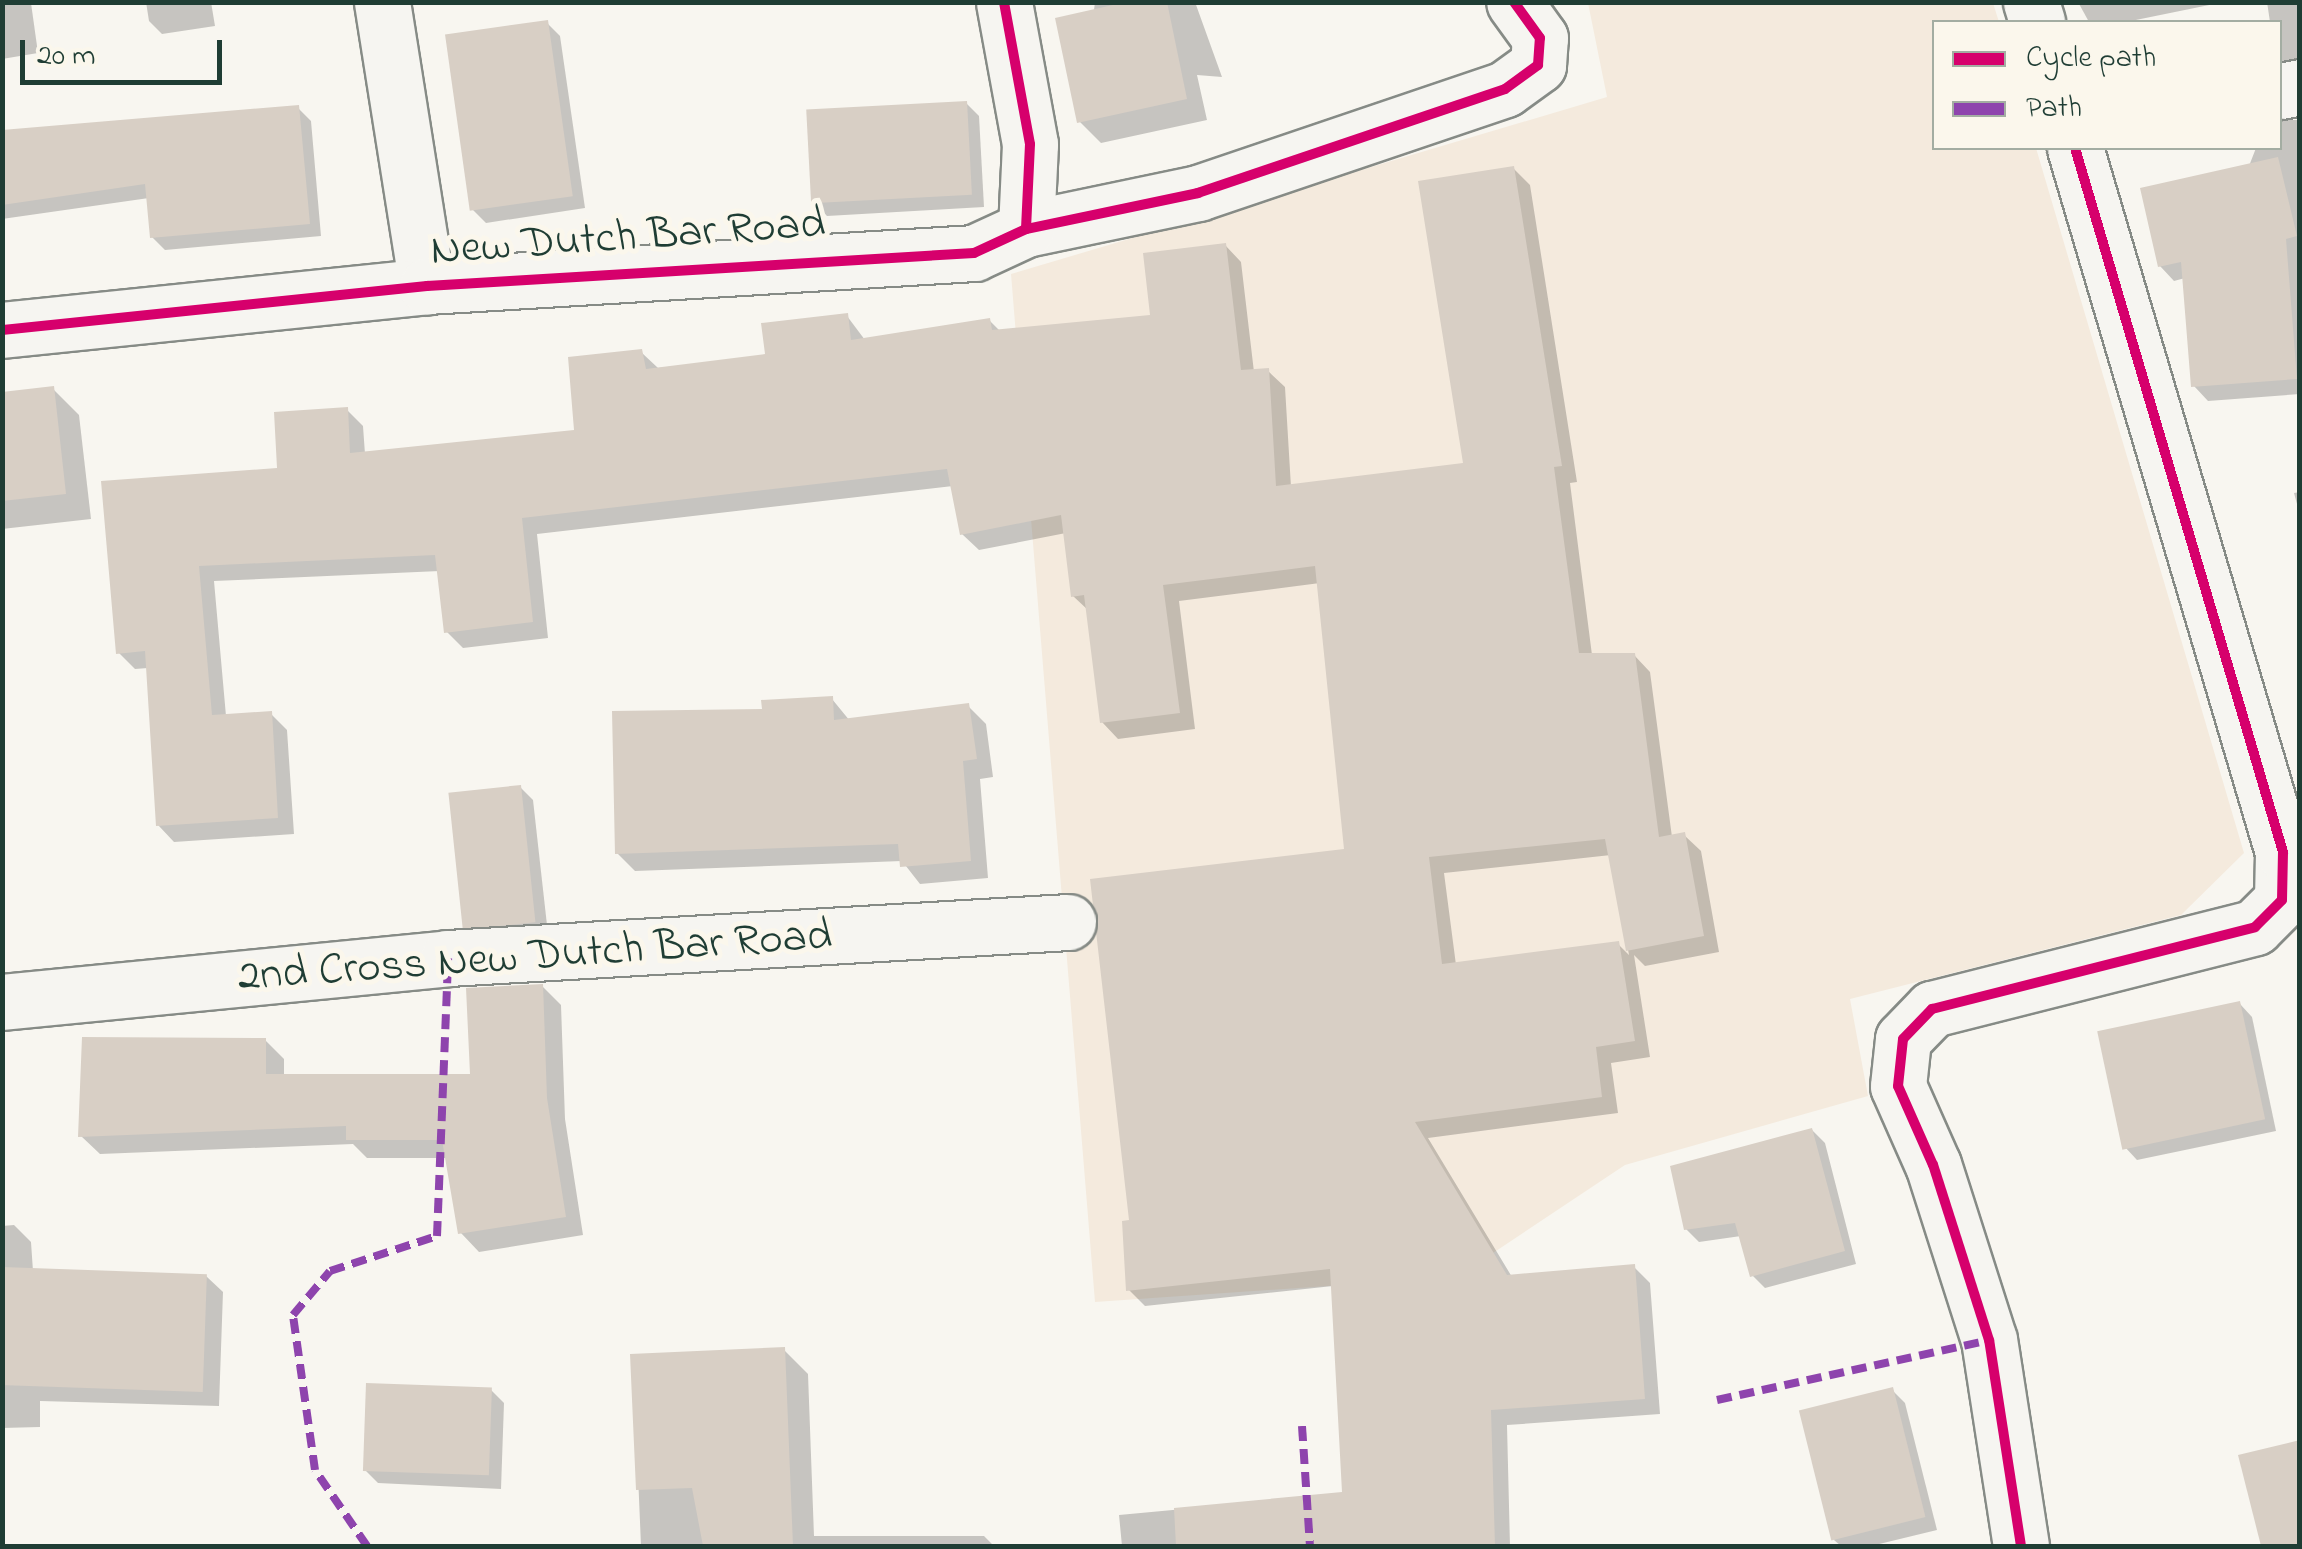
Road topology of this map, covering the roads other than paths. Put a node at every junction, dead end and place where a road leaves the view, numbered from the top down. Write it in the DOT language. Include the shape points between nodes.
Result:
graph roads {
  1 [pos="382,2"];
  2 [pos="1004,2"];
  3 [pos="1514,2"];
  4 [pos="2076,150"];
  5 [pos="1026,229"];
  6 [pos="427,286"];
  7 [pos="2,330"];
  8 [pos="1068,922"];
  9 [pos="2,1002"];
  10 [pos="2020,1546"];
  1 -- 6 [label="street"];
  2 -- 5 [label="street" via="1030,144"];
  3 -- 5 [label="street, New Dutch Bar Road" via="1540,38 1538,65 1505,89 1198,194"];
  4 -- 10 [label="street" via="2283,852 2282,900 2255,927 1932,1009 1903,1039 1898,1086 1933,1164 1989,1340"];
  5 -- 6 [label="street, New Dutch Bar Road" via="974,253"];
  6 -- 7 [label="street, New Dutch Bar Road"];
  8 -- 9 [label="street, 2nd Cross New Dutch Bar Road" via="448,958"];
}
